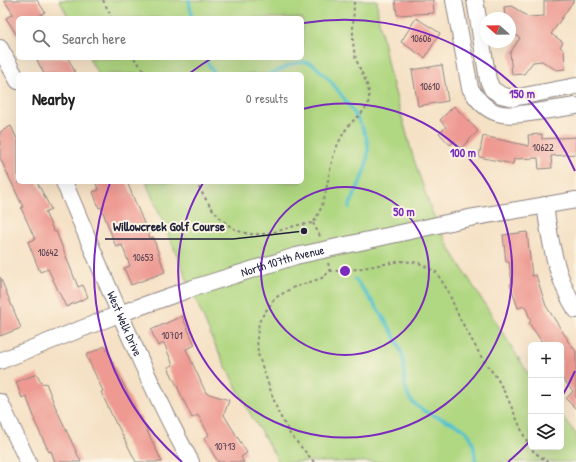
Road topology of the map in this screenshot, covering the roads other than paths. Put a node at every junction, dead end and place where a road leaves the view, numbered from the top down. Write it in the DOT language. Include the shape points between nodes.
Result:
graph roads {
  1 [pos="454,0"];
  2 [pos="475,0"];
  3 [pos="0,48"];
  4 [pos="16,77"];
  5 [pos="576,86"];
  6 [pos="501,95"];
  7 [pos="576,106"];
  8 [pos="487,108"];
  9 [pos="65,184"];
  10 [pos="576,200"];
  11 [pos="545,205"];
  12 [pos="576,310"];
  13 [pos="119,314"];
  14 [pos="0,360"];
  15 [pos="0,402"];
  16 [pos="28,462"];
  17 [pos="191,462"];
  1 -- 8 [label="street" via="470,88"];
  2 -- 6 [label="street" via="488,80 492,89"];
  3 -- 4 [label="street"];
  5 -- 6 [label="street" via="513,98"];
  6 -- 8 [label="street"];
  7 -- 8 [label="street" via="513,116 499,114"];
  9 -- 13 [label="street, West Welk Drive"];
  10 -- 11 [label="street, North 107th Avenue"];
  11 -- 12 [label="street" via="551,249 565,291"];
  11 -- 13 [label="street, North 107th Avenue" via="469,218 296,256"];
  13 -- 14 [label="street, North 107th Avenue"];
  13 -- 17 [label="street, West Welk Drive" via="173,430"];
  15 -- 16 [label="street"];
}
